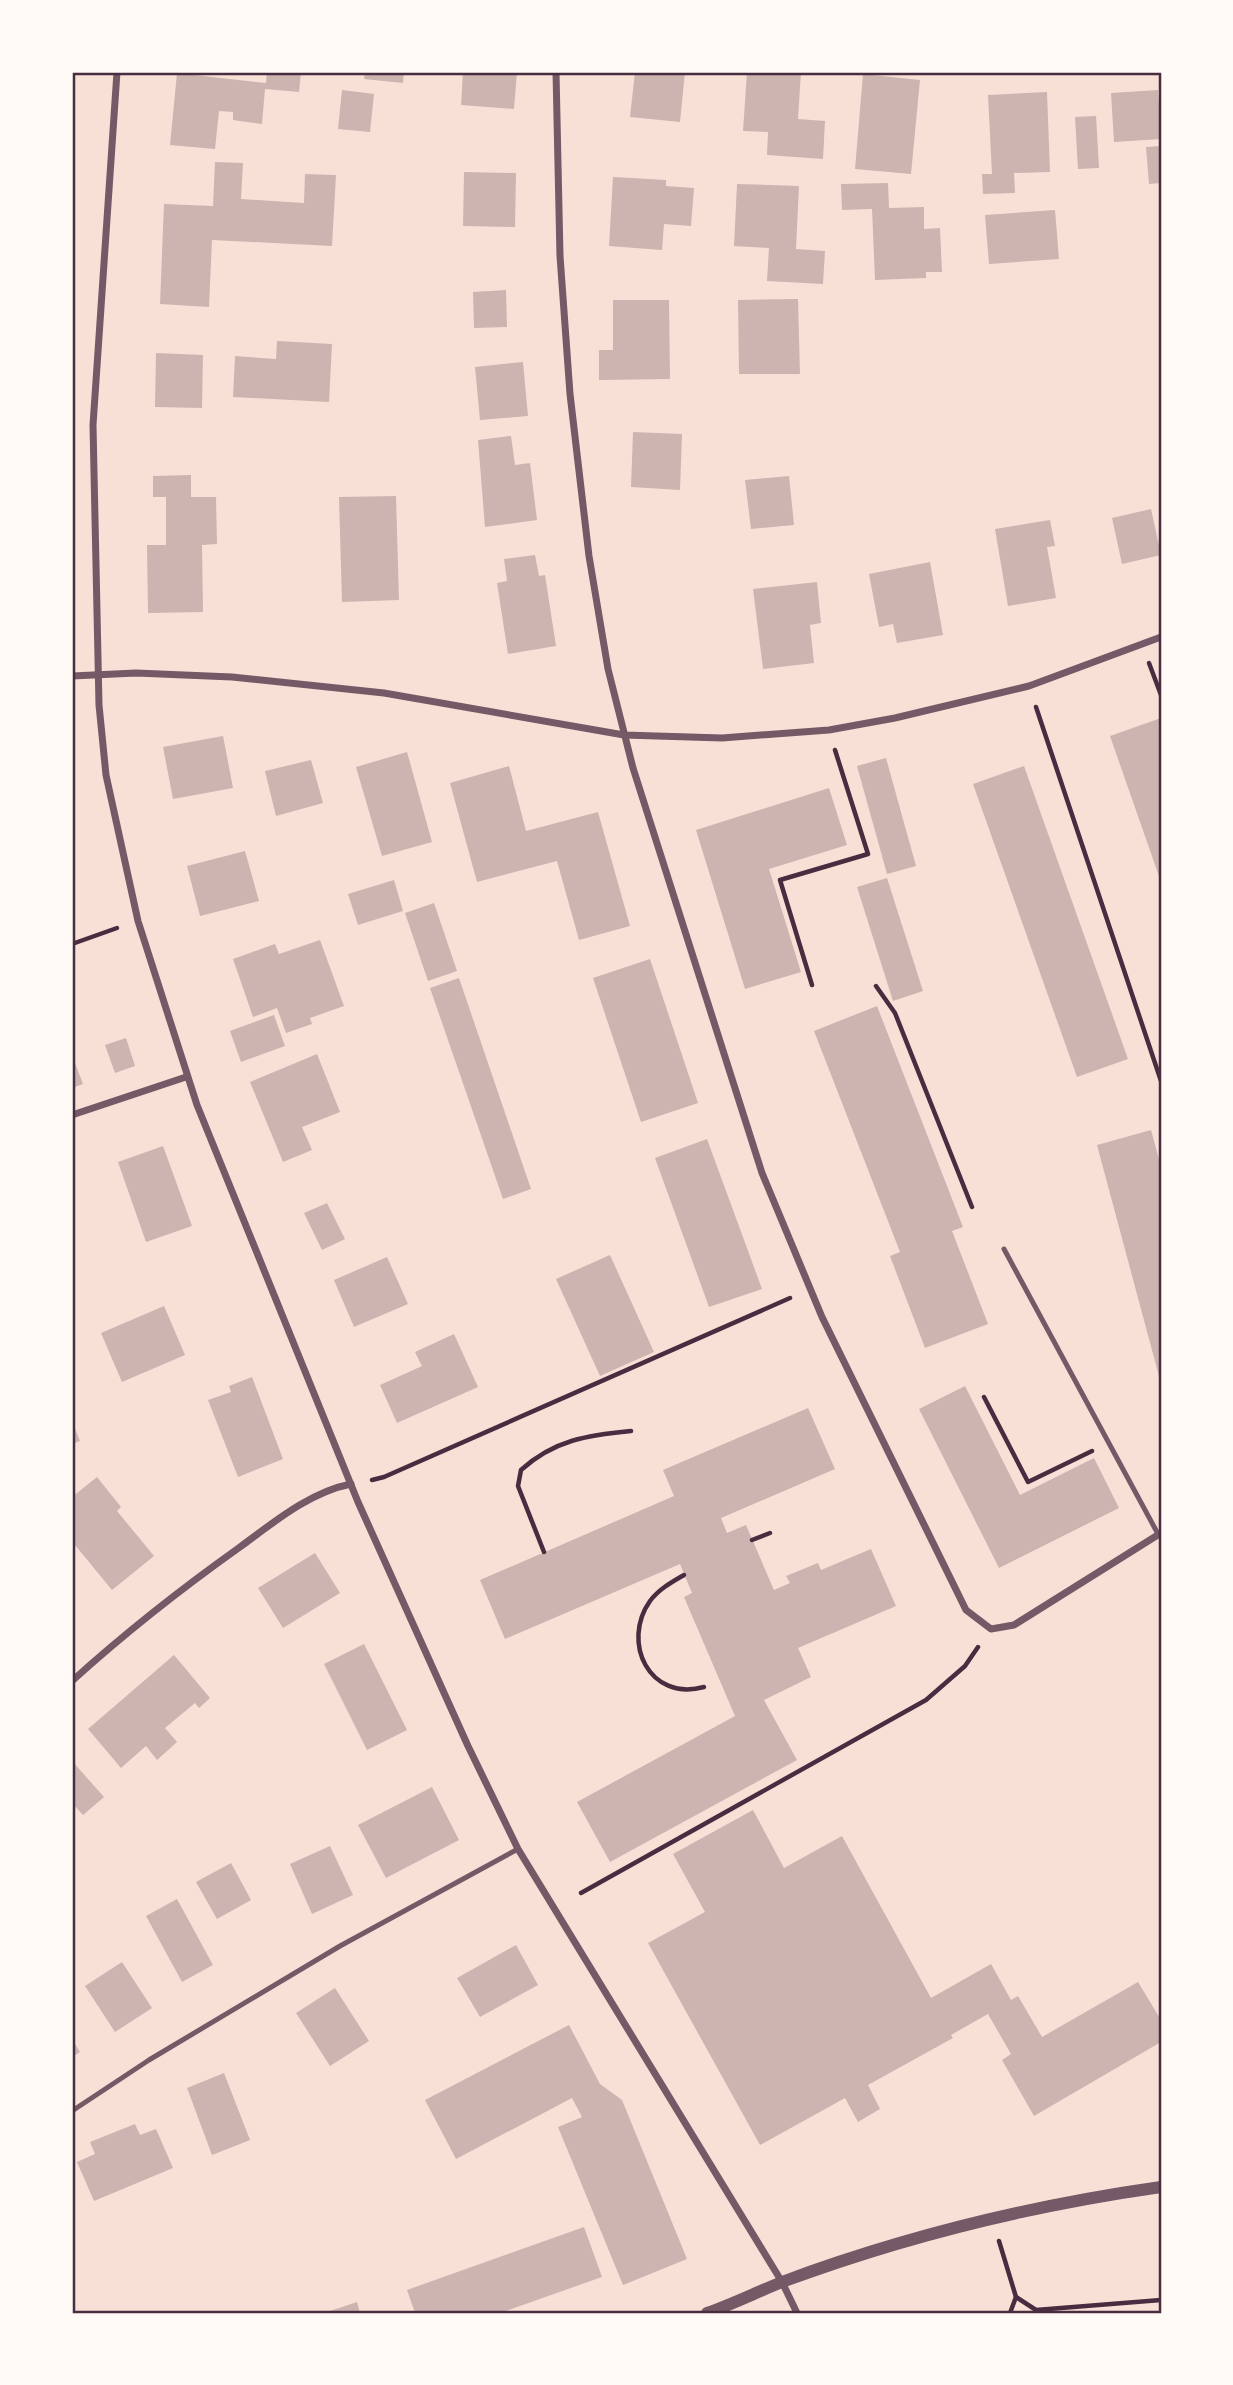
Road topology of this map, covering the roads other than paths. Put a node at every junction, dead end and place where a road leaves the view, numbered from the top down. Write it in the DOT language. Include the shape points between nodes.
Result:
graph roads {
  1 [pos="117,72"];
  2 [pos="556,72"];
  3 [pos="1161,637"];
  4 [pos="98,674"];
  5 [pos="72,676"];
  6 [pos="624,735"];
  7 [pos="186,1077"];
  8 [pos="72,1115"];
  9 [pos="1004,1250"];
  10 [pos="351,1484"];
  11 [pos="1160,1533"];
  12 [pos="72,1681"];
  13 [pos="518,1849"];
  14 [pos="72,2111"];
  15 [pos="1161,2187"];
  16 [pos="782,2282"];
  17 [pos="707,2313"];
  18 [pos="797,2313"];
  1 -- 4 [label="street" via="93,425"];
  2 -- 6 [label="street" via="560,256 570,394 589,555"];
  3 -- 6 [label="street" via="1029,686 829,730 722,738"];
  4 -- 5 [label="street"];
  4 -- 6 [label="street" via="232,677 384,693"];
  4 -- 7 [label="street" via="106,775 138,921"];
  6 -- 11 [label="street" via="762,1173 811,1290 966,1610 991,1629 1014,1625"];
  7 -- 8 [label="street"];
  7 -- 10 [label="street"];
  9 -- 11 [label="lane"];
  10 -- 12 [label="street" via="329,1488 273,1523 160,1605"];
  10 -- 13 [label="street"];
  13 -- 14 [label="lane" via="340,1946"];
  13 -- 16 [label="street"];
  15 -- 16 [label="street" via="992,2220"];
  16 -- 17 [label="street"];
  16 -- 18 [label="street"];
}
